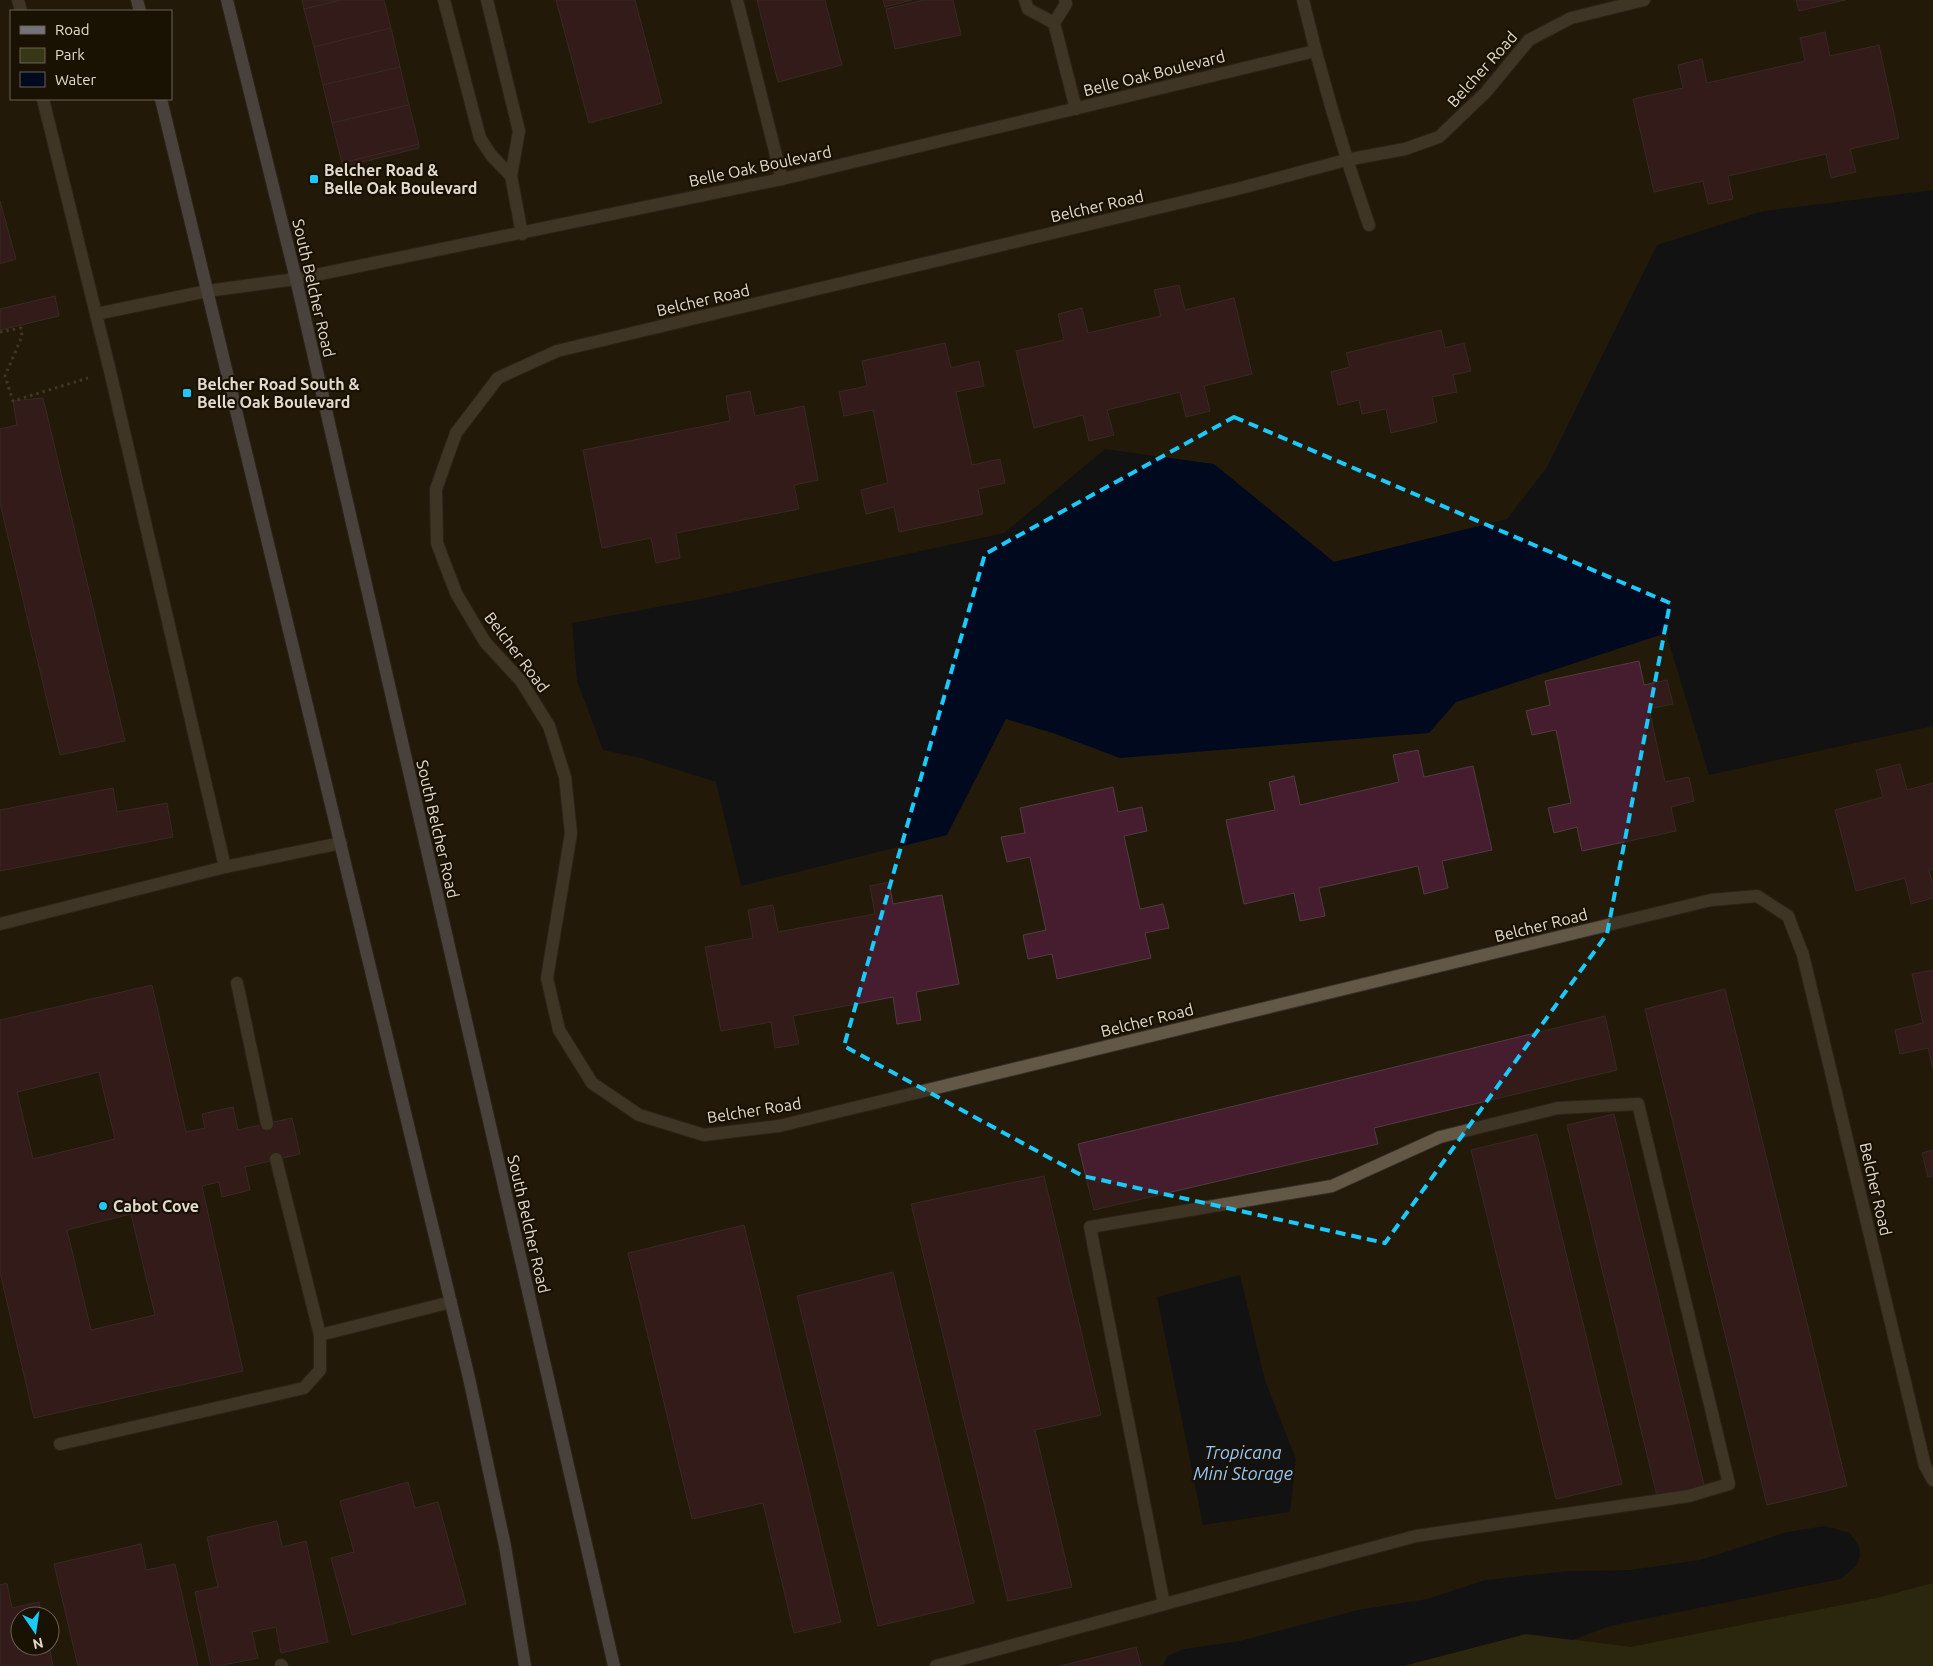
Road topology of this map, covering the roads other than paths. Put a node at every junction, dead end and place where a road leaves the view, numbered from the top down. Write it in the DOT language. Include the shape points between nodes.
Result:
graph roads {
  1 [pos="227,0"];
  2 [pos="444,0"];
  3 [pos="487,0"];
  4 [pos="737,0"];
  5 [pos="1025,0"];
  6 [pos="1065,0"];
  7 [pos="1303,0"];
  8 [pos="1644,0"];
  9 [pos="1054,23"];
  10 [pos="1315,51"];
  11 [pos="43,100"];
  12 [pos="161,100"];
  13 [pos="1076,109"];
  14 [pos="1346,160"];
  15 [pos="511,176"];
  16 [pos="782,179"];
  17 [pos="1368,225"];
  18 [pos="522,234"];
  19 [pos="296,280"];
  20 [pos="207,291"];
  21 [pos="96,314"];
  22 [pos="341,843"];
  23 [pos="225,867"];
  24 [pos="0,924"];
  25 [pos="237,983"];
  26 [pos="268,1124"];
  27 [pos="276,1159"];
  28 [pos="451,1302"];
  29 [pos="320,1335"];
  30 [pos="60,1444"];
  31 [pos="1933,1480"];
  32 [pos="1164,1604"];
  33 [pos="525,1666"];
  34 [pos="614,1666"];
  35 [pos="936,1666"];
  1 -- 19 [label="main road, South Belcher Road"];
  2 -- 15 [label="street" via="480,138"];
  3 -- 15 [label="street" via="519,131"];
  4 -- 16 [label="street"];
  5 -- 9 [label="street" via="1028,9"];
  6 -- 9 [label="street" via="1066,4"];
  7 -- 10 [label="street"];
  8 -- 14 [label="street, Belcher Road" via="1571,18 1529,40 1486,92 1439,138 1405,150"];
  9 -- 13 [label="street"];
  10 -- 13 [label="street, Belle Oak Boulevard"];
  10 -- 14 [label="street"];
  11 -- 21 [label="street"];
  12 -- 20 [label="main road"];
  13 -- 16 [label="street, Belle Oak Boulevard"];
  14 -- 17 [label="street"];
  14 -- 31 [label="street, Belcher Road" via="557,351 498,378 456,433 436,489 436,543 456,593 485,642 521,681 549,726 565,776 571,833 547,978 559,1030 592,1084 639,1115 704,1135 779,1126 1711,900 1756,896 1788,916 1803,955 1925,1466"];
  15 -- 18 [label="street"];
  16 -- 18 [label="street, Belle Oak Boulevard"];
  18 -- 19 [label="street, Belle Oak Boulevard"];
  19 -- 20 [label="street, Belle Oak Boulevard"];
  19 -- 34 [label="main road, South Belcher Road"];
  20 -- 21 [label="street, Belle Oak Boulevard"];
  20 -- 22 [label="main road"];
  21 -- 23 [label="street"];
  22 -- 23 [label="street"];
  22 -- 28 [label="main road"];
  23 -- 24 [label="street"];
  25 -- 26 [label="street"];
  27 -- 29 [label="street"];
  28 -- 29 [label="street"];
  28 -- 33 [label="main road" via="506,1546"];
  29 -- 30 [label="street" via="320,1370 304,1388"];
  32 -- 32 [label="street" via="1416,1536 1689,1496 1729,1484 1638,1104 1558,1108 1440,1136 1332,1186 1090,1227"];
  32 -- 35 [label="street"];
}
